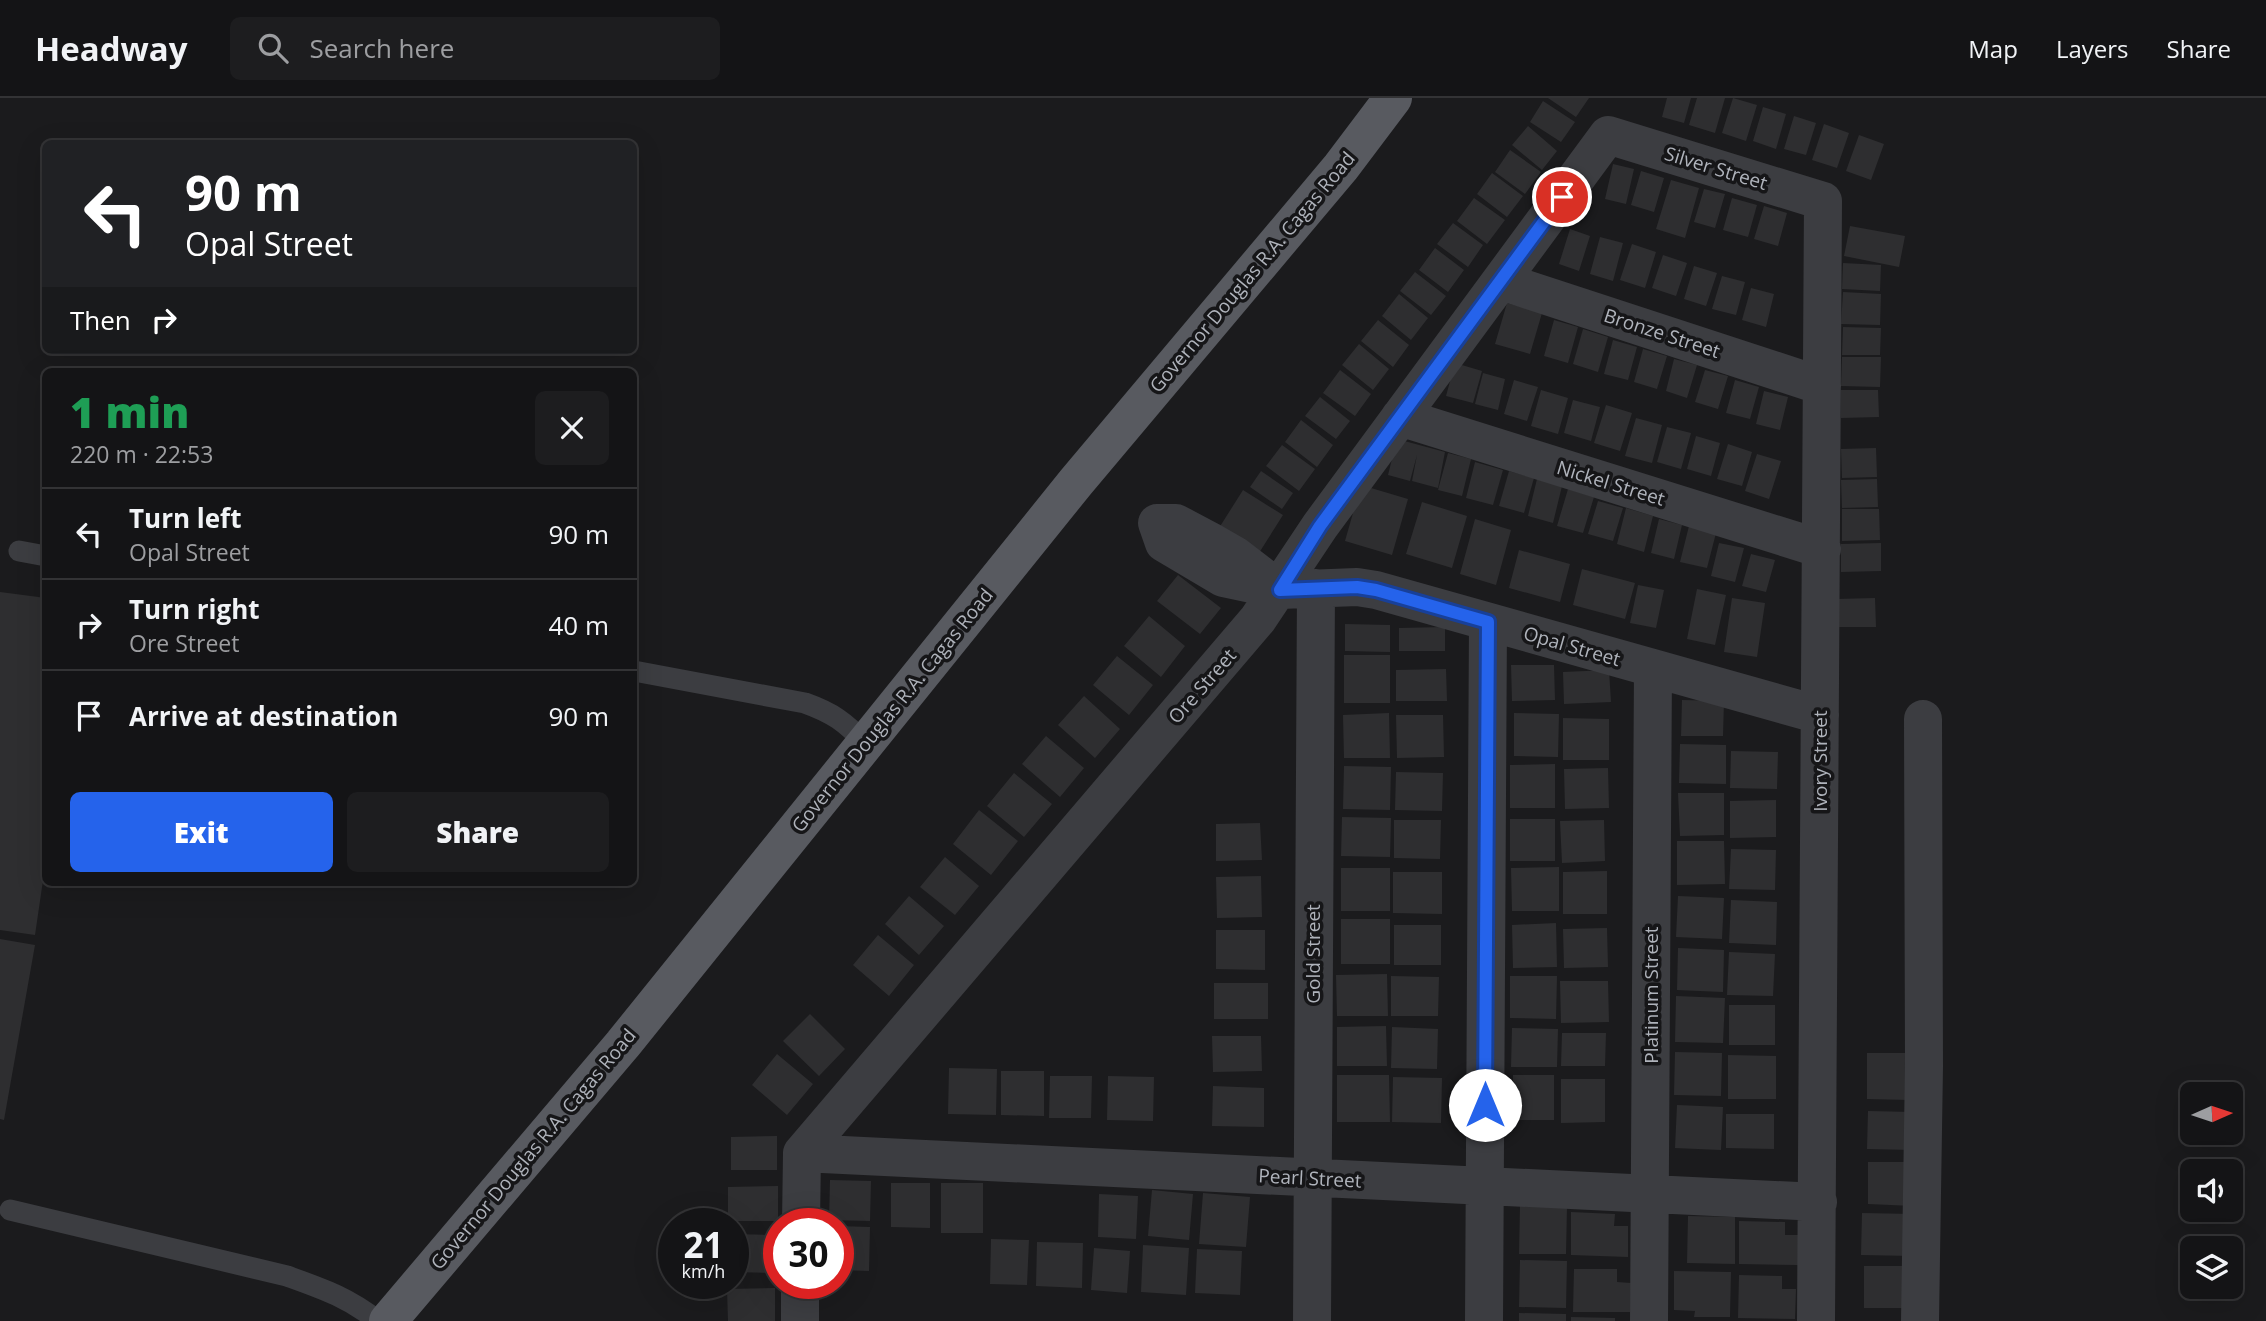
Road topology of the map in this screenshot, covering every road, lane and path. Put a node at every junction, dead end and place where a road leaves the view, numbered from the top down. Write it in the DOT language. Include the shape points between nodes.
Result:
graph roads {
  1 [pos="1394,98"];
  2 [pos="1608,135"];
  3 [pos="1823,201"];
  4 [pos="1501,281"];
  5 [pos="1822,386"];
  6 [pos="1400,417"];
  7 [pos="1822,549"];
  8 [pos="19,551"];
  9 [pos="42,555"];
  10 [pos="1298,589"];
  11 [pos="1488,622"];
  12 [pos="1653,668"];
  13 [pos="637,672"];
  14 [pos="1821,715"];
  15 [pos="1923,719"];
  16 [pos="865,743"];
  17 [pos="802,1153"];
  18 [pos="1312,1178"];
  19 [pos="1485,1186"];
  20 [pos="1649,1194"];
  21 [pos="1818,1202"];
  22 [pos="801,1208"];
  23 [pos="10,1210"];
  24 [pos="800,1299"];
  25 [pos="378,1321"];
  26 [pos="388,1321"];
  27 [pos="800,1321"];
  28 [pos="1312,1321"];
  29 [pos="1484,1321"];
  30 [pos="1649,1321"];
  31 [pos="1816,1321"];
  32 [pos="1920,1321"];
  1 -- 16 [label="main road, Governor Douglas R.A. Cagas Road"];
  2 -- 3 [label="street, Silver Street"];
  2 -- 4 [label="street, Ore Street"];
  3 -- 5 [label="street, Ivory Street"];
  4 -- 5 [label="street, Bronze Street"];
  4 -- 6 [label="street, Ore Street"];
  5 -- 7 [label="street, Ivory Street"];
  6 -- 7 [label="street, Nickel Street"];
  6 -- 10 [label="street, Ore Street" via="1320,526"];
  7 -- 14 [label="street, Ivory Street"];
  8 -- 9 [label="lane"];
  10 -- 11 [label="street, Opal Street" via="1376,590"];
  10 -- 17 [label="street, Ore Street" via="1239,643"];
  10 -- 18 [label="street, Gold Street"];
  11 -- 12 [label="street, Opal Street"];
  11 -- 19 [label="street"];
  12 -- 14 [label="street, Opal Street"];
  12 -- 20 [label="street, Platinum Street"];
  13 -- 16 [label="lane" via="806,703 832,713"];
  14 -- 21 [label="street, Ivory Street"];
  15 -- 32 [label="street"];
  16 -- 26 [label="main road, Governor Douglas R.A. Cagas Road" via="623,1044"];
  17 -- 18 [label="street, Pearl Street"];
  17 -- 22 [label="street"];
  18 -- 19 [label="street, Pearl Street"];
  18 -- 28 [label="street, Gold Street"];
  19 -- 20 [label="street, Pearl Street"];
  19 -- 29 [label="street"];
  20 -- 21 [label="street, Pearl Street"];
  20 -- 30 [label="street, Platinum Street"];
  21 -- 31 [label="street, Ivory Street"];
  23 -- 25 [label="lane" via="287,1276 331,1291"];
  24 -- 27 [label="street"];
}
